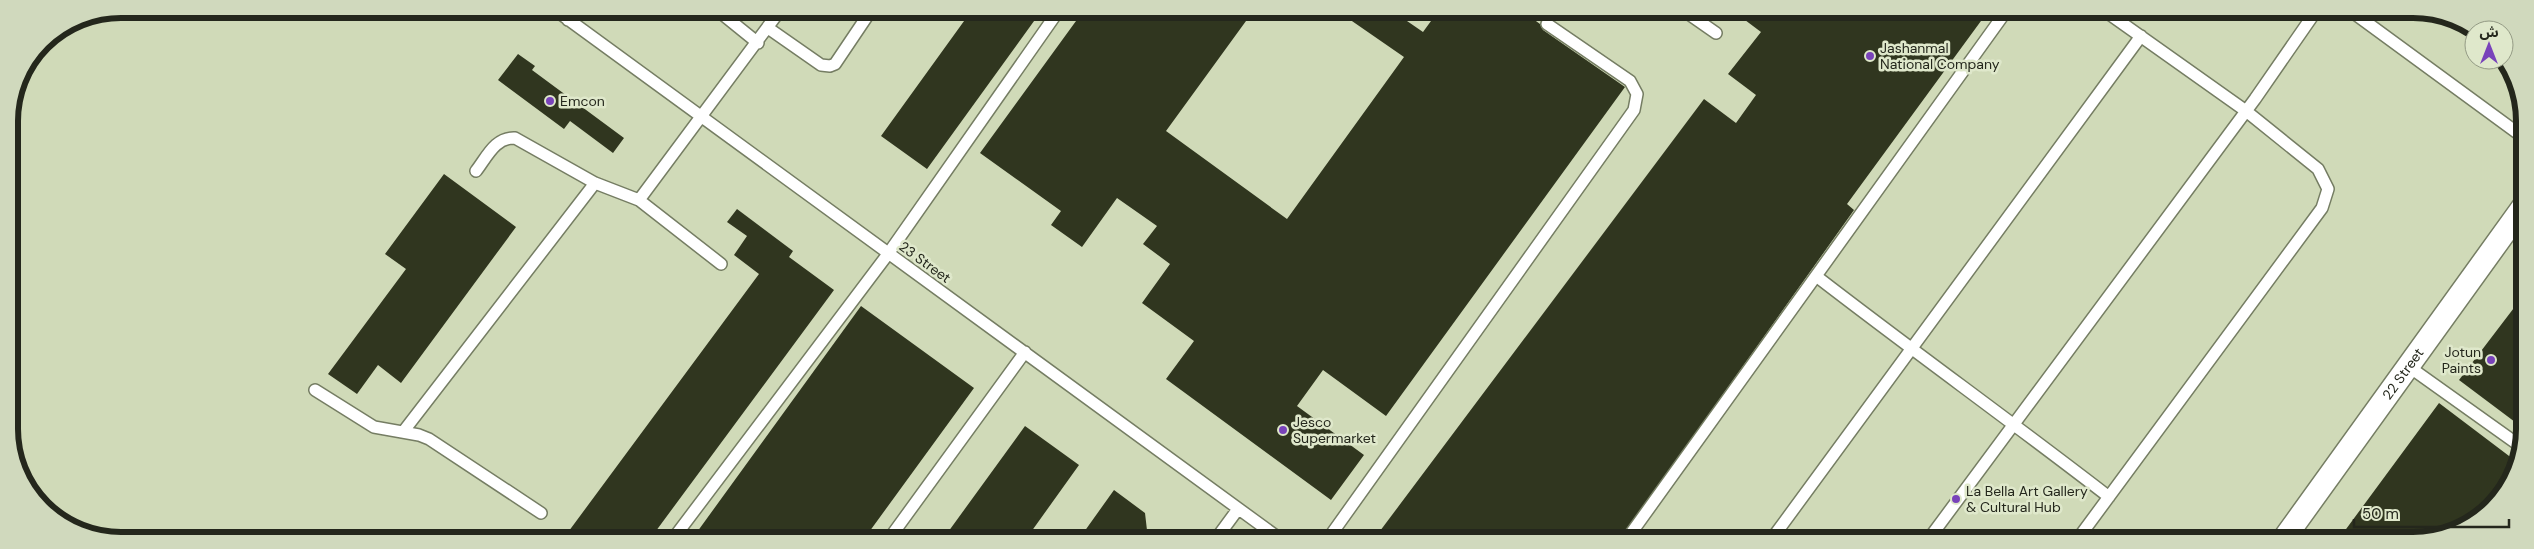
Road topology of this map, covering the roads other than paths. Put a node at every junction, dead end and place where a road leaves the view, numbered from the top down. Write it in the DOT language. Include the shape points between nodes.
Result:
graph roads {
  1 [pos="565,18"];
  2 [pos="727,18"];
  3 [pos="775,18"];
  4 [pos="866,18"];
  5 [pos="1053,18"];
  6 [pos="1694,18"];
  7 [pos="2001,18"];
  8 [pos="2116,18"];
  9 [pos="2311,18"];
  10 [pos="2361,18"];
  11 [pos="568,20"];
  12 [pos="1547,24"];
  13 [pos="768,28"];
  14 [pos="1716,33"];
  15 [pos="2141,36"];
  16 [pos="758,43"];
  17 [pos="2246,111"];
  18 [pos="701,116"];
  19 [pos="2516,132"];
  20 [pos="476,172"];
  21 [pos="595,184"];
  22 [pos="638,200"];
  23 [pos="2516,216"];
  24 [pos="888,254"];
  25 [pos="721,264"];
  26 [pos="1816,276"];
  27 [pos="1911,350"];
  28 [pos="1025,352"];
  29 [pos="2408,366"];
  30 [pos="315,390"];
  31 [pos="2014,424"];
  32 [pos="402,432"];
  33 [pos="2515,443"];
  34 [pos="2109,497"];
  35 [pos="1238,509"];
  36 [pos="541,513"];
  37 [pos="1333,531"];
  38 [pos="1633,531"];
  39 [pos="1777,531"];
  40 [pos="1935,531"];
  41 [pos="2084,531"];
  42 [pos="2289,531"];
  43 [pos="678,532"];
  44 [pos="893,532"];
  45 [pos="1221,532"];
  46 [pos="1270,532"];
  1 -- 11 [label="lane, 23 Street"];
  2 -- 16 [label="lane"];
  3 -- 13 [label="lane"];
  4 -- 13 [label="lane" via="835,64 830,66 821,65"];
  5 -- 24 [label="lane"];
  6 -- 14 [label="lane"];
  7 -- 26 [label="lane"];
  8 -- 15 [label="lane"];
  9 -- 17 [label="lane"];
  10 -- 19 [label="lane"];
  11 -- 18 [label="lane, 23 Street"];
  12 -- 37 [label="lane" via="1630,81 1637,94 1634,110"];
  13 -- 16 [label="lane"];
  15 -- 17 [label="lane"];
  15 -- 27 [label="lane"];
  16 -- 18 [label="lane"];
  17 -- 31 [label="lane"];
  17 -- 34 [label="lane" via="2318,169 2328,189 2322,208"];
  18 -- 22 [label="lane"];
  18 -- 24 [label="lane, 23 Street"];
  20 -- 21 [label="lane" via="496,144 515,138"];
  21 -- 22 [label="lane"];
  21 -- 32 [label="lane"];
  22 -- 25 [label="lane"];
  23 -- 29 [label="street, 22 Street"];
  24 -- 28 [label="lane, 23 Street"];
  24 -- 43 [label="lane"];
  26 -- 27 [label="lane"];
  26 -- 38 [label="lane"];
  27 -- 31 [label="lane"];
  27 -- 39 [label="lane"];
  28 -- 35 [label="lane, 23 Street"];
  28 -- 44 [label="lane"];
  29 -- 33 [label="lane"];
  29 -- 42 [label="street, 22 Street"];
  30 -- 32 [label="lane" via="374,427"];
  31 -- 34 [label="lane"];
  31 -- 40 [label="lane"];
  32 -- 36 [label="lane" via="434,442"];
  34 -- 41 [label="lane"];
  35 -- 45 [label="lane"];
  35 -- 46 [label="lane, 23 Street"];
}
